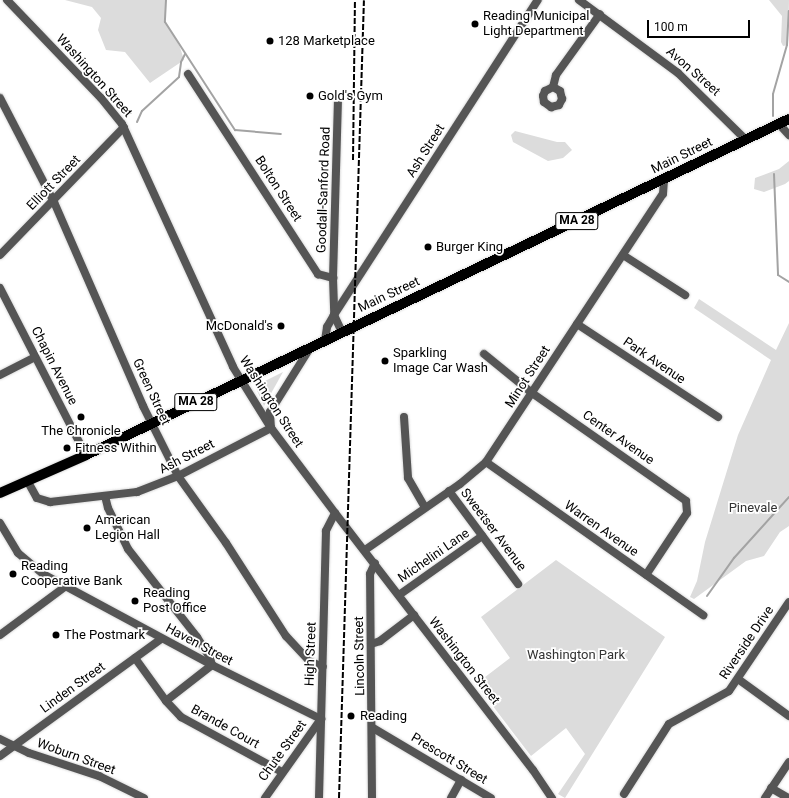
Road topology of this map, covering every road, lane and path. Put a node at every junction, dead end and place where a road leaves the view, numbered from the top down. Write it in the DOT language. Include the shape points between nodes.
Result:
graph roads {
  1 [pos="7,0"];
  2 [pos="538,0"];
  3 [pos="579,0"];
  4 [pos="600,14"];
  5 [pos="188,74"];
  6 [pos="553,87"];
  7 [pos="0,98"];
  8 [pos="338,102"];
  9 [pos="789,119"];
  10 [pos="779,124"];
  11 [pos="124,127"];
  12 [pos="789,135"];
  13 [pos="746,140"];
  14 [pos="664,179"];
  15 [pos="54,202"];
  16 [pos="0,255"];
  17 [pos="623,255"];
  18 [pos="333,278"];
  19 [pos="0,288"];
  20 [pos="685,294"];
  21 [pos="334,315"];
  22 [pos="577,324"];
  23 [pos="342,332"];
  24 [pos="325,340"];
  25 [pos="310,347"];
  26 [pos="484,354"];
  27 [pos="35,357"];
  28 [pos="0,375"];
  29 [pos="240,380"];
  30 [pos="532,393"];
  31 [pos="404,417"];
  32 [pos="718,417"];
  33 [pos="152,424"];
  34 [pos="271,428"];
  35 [pos="86,455"];
  36 [pos="486,462"];
  37 [pos="178,476"];
  38 [pos="28,482"];
  39 [pos="448,492"];
  40 [pos="0,493"];
  41 [pos="105,496"];
  42 [pos="426,508"];
  43 [pos="335,512"];
  44 [pos="0,523"];
  45 [pos="482,536"];
  46 [pos="365,550"];
  47 [pos="375,564"];
  48 [pos="646,575"];
  49 [pos="518,584"];
  50 [pos="66,586"];
  51 [pos="399,595"];
  52 [pos="789,602"];
  53 [pos="414,615"];
  54 [pos="703,615"];
  55 [pos="0,635"];
  56 [pos="161,639"];
  57 [pos="371,644"];
  58 [pos="135,658"];
  59 [pos="212,665"];
  60 [pos="323,667"];
  61 [pos="738,679"];
  62 [pos="166,701"];
  63 [pos="789,716"];
  64 [pos="321,719"];
  65 [pos="373,728"];
  66 [pos="0,739"];
  67 [pos="14,746"];
  68 [pos="0,756"];
  69 [pos="789,762"];
  70 [pos="282,772"];
  71 [pos="461,780"];
  72 [pos="771,788"];
  73 [pos="624,794"];
  74 [pos="144,798"];
  75 [pos="265,798"];
  76 [pos="319,798"];
  77 [pos="372,798"];
  78 [pos="451,798"];
  79 [pos="491,798"];
  80 [pos="552,798"];
  81 [pos="765,798"];
  82 [pos="788,798"];
  1 -- 11 [label="street, Washington Street" via="106,103"];
  2 -- 21 [label="street, Ash Street"];
  3 -- 4 [label="street, Avon Street"];
  4 -- 6 [label="street" via="586,37 563,64"];
  4 -- 13 [label="street, Avon Street" via="678,73"];
  5 -- 18 [label="street, Bolton Street" via="318,274"];
  7 -- 15 [label="street, Green Street"];
  8 -- 18 [label="street, Goodall-Sanford Road"];
  9 -- 10 [label="main road, Main Street / MA 28"];
  10 -- 12 [label="street"];
  10 -- 13 [label="main road, Main Street / MA 28"];
  11 -- 15 [label="street, Elliott Street"];
  11 -- 29 [label="street, Washington Street"];
  13 -- 14 [label="main road, Main Street / MA 28"];
  14 -- 17 [label="street, Minot Street" via="663,194"];
  14 -- 23 [label="main road, Main Street / MA 28"];
  15 -- 16 [label="street, Elliott Street"];
  15 -- 33 [label="street, Green Street"];
  17 -- 20 [label="street"];
  17 -- 22 [label="street, Minot Street"];
  18 -- 21 [label="street"];
  19 -- 27 [label="street, Chapin Avenue"];
  21 -- 23 [label="street"];
  21 -- 24 [label="street, Ash Street" via="327,327"];
  22 -- 30 [label="street, Minot Street"];
  22 -- 32 [label="street, Park Avenue"];
  23 -- 24 [label="main road, Main Street / MA 28"];
  24 -- 25 [label="main road, Main Street / MA 28"];
  25 -- 29 [label="main road, Main Street / MA 28"];
  25 -- 34 [label="street" via="270,412"];
  26 -- 30 [label="street, Center Avenue"];
  27 -- 28 [label="street"];
  27 -- 35 [label="street, Chapin Avenue"];
  29 -- 33 [label="main road, Main Street / MA 28"];
  29 -- 34 [label="street, Washington Street"];
  30 -- 36 [label="street, Minot Street"];
  30 -- 48 [label="street, Center Avenue" via="684,499 688,506 687,513"];
  31 -- 42 [label="street" via="408,478"];
  33 -- 35 [label="main road, Main Street / MA 28"];
  33 -- 37 [label="street, Green Street"];
  34 -- 37 [label="street, Ash Street"];
  34 -- 43 [label="street, Washington Street"];
  35 -- 38 [label="main road, Main Street / MA 28"];
  36 -- 39 [label="street, Minot Street"];
  36 -- 48 [label="street, Warren Avenue"];
  37 -- 41 [label="street, Ash Street" via="145,490"];
  37 -- 60 [label="street, Green Street" via="223,538 286,636 309,662"];
  38 -- 40 [label="main road, Main Street / MA 28"];
  38 -- 41 [label="street, Ash Street" via="37,498 47,502"];
  39 -- 42 [label="street, Minot Street"];
  39 -- 45 [label="street, Sweetser Avenue"];
  41 -- 59 [label="street" via="108,508 128,549 201,642"];
  42 -- 46 [label="street, Minot Street"];
  43 -- 46 [label="street, Washington Street"];
  43 -- 60 [label="street, High Street" via="326,531"];
  44 -- 50 [label="street, Haven Street" via="22,556 38,570"];
  45 -- 49 [label="street, Sweetser Avenue"];
  45 -- 51 [label="street, Michelini Lane"];
  46 -- 47 [label="street, Washington Street"];
  47 -- 51 [label="street, Washington Street"];
  47 -- 57 [label="street, Lincoln Street" via="370,574"];
  48 -- 54 [label="street, Warren Avenue"];
  50 -- 55 [label="street"];
  50 -- 56 [label="street, Haven Street"];
  51 -- 53 [label="street, Washington Street"];
  52 -- 61 [label="street, Riverside Drive"];
  53 -- 57 [label="street" via="380,641"];
  53 -- 80 [label="street, Washington Street"];
  56 -- 58 [label="street, Linden Street"];
  56 -- 59 [label="street, Haven Street"];
  57 -- 65 [label="street, Lincoln Street"];
  58 -- 62 [label="street, Brande Court"];
  58 -- 67 [label="street, Linden Street"];
  59 -- 62 [label="street"];
  59 -- 64 [label="street, Haven Street"];
  60 -- 64 [label="street, High Street"];
  61 -- 63 [label="street"];
  61 -- 73 [label="street, Riverside Drive" via="724,696 683,714 667,726"];
  62 -- 70 [label="street, Brande Court" via="190,722"];
  64 -- 70 [label="street, Chute Street"];
  64 -- 76 [label="street, High Street"];
  65 -- 71 [label="street, Prescott Street"];
  65 -- 77 [label="street, Lincoln Street"];
  66 -- 67 [label="street, Woburn Street"];
  67 -- 68 [label="street, Linden Street"];
  67 -- 74 [label="street, Woburn Street" via="99,776"];
  69 -- 72 [label="street"];
  70 -- 75 [label="street, Chute Street"];
  71 -- 78 [label="street"];
  71 -- 79 [label="street, Prescott Street"];
  72 -- 81 [label="street"];
  72 -- 82 [label="street"];
}
